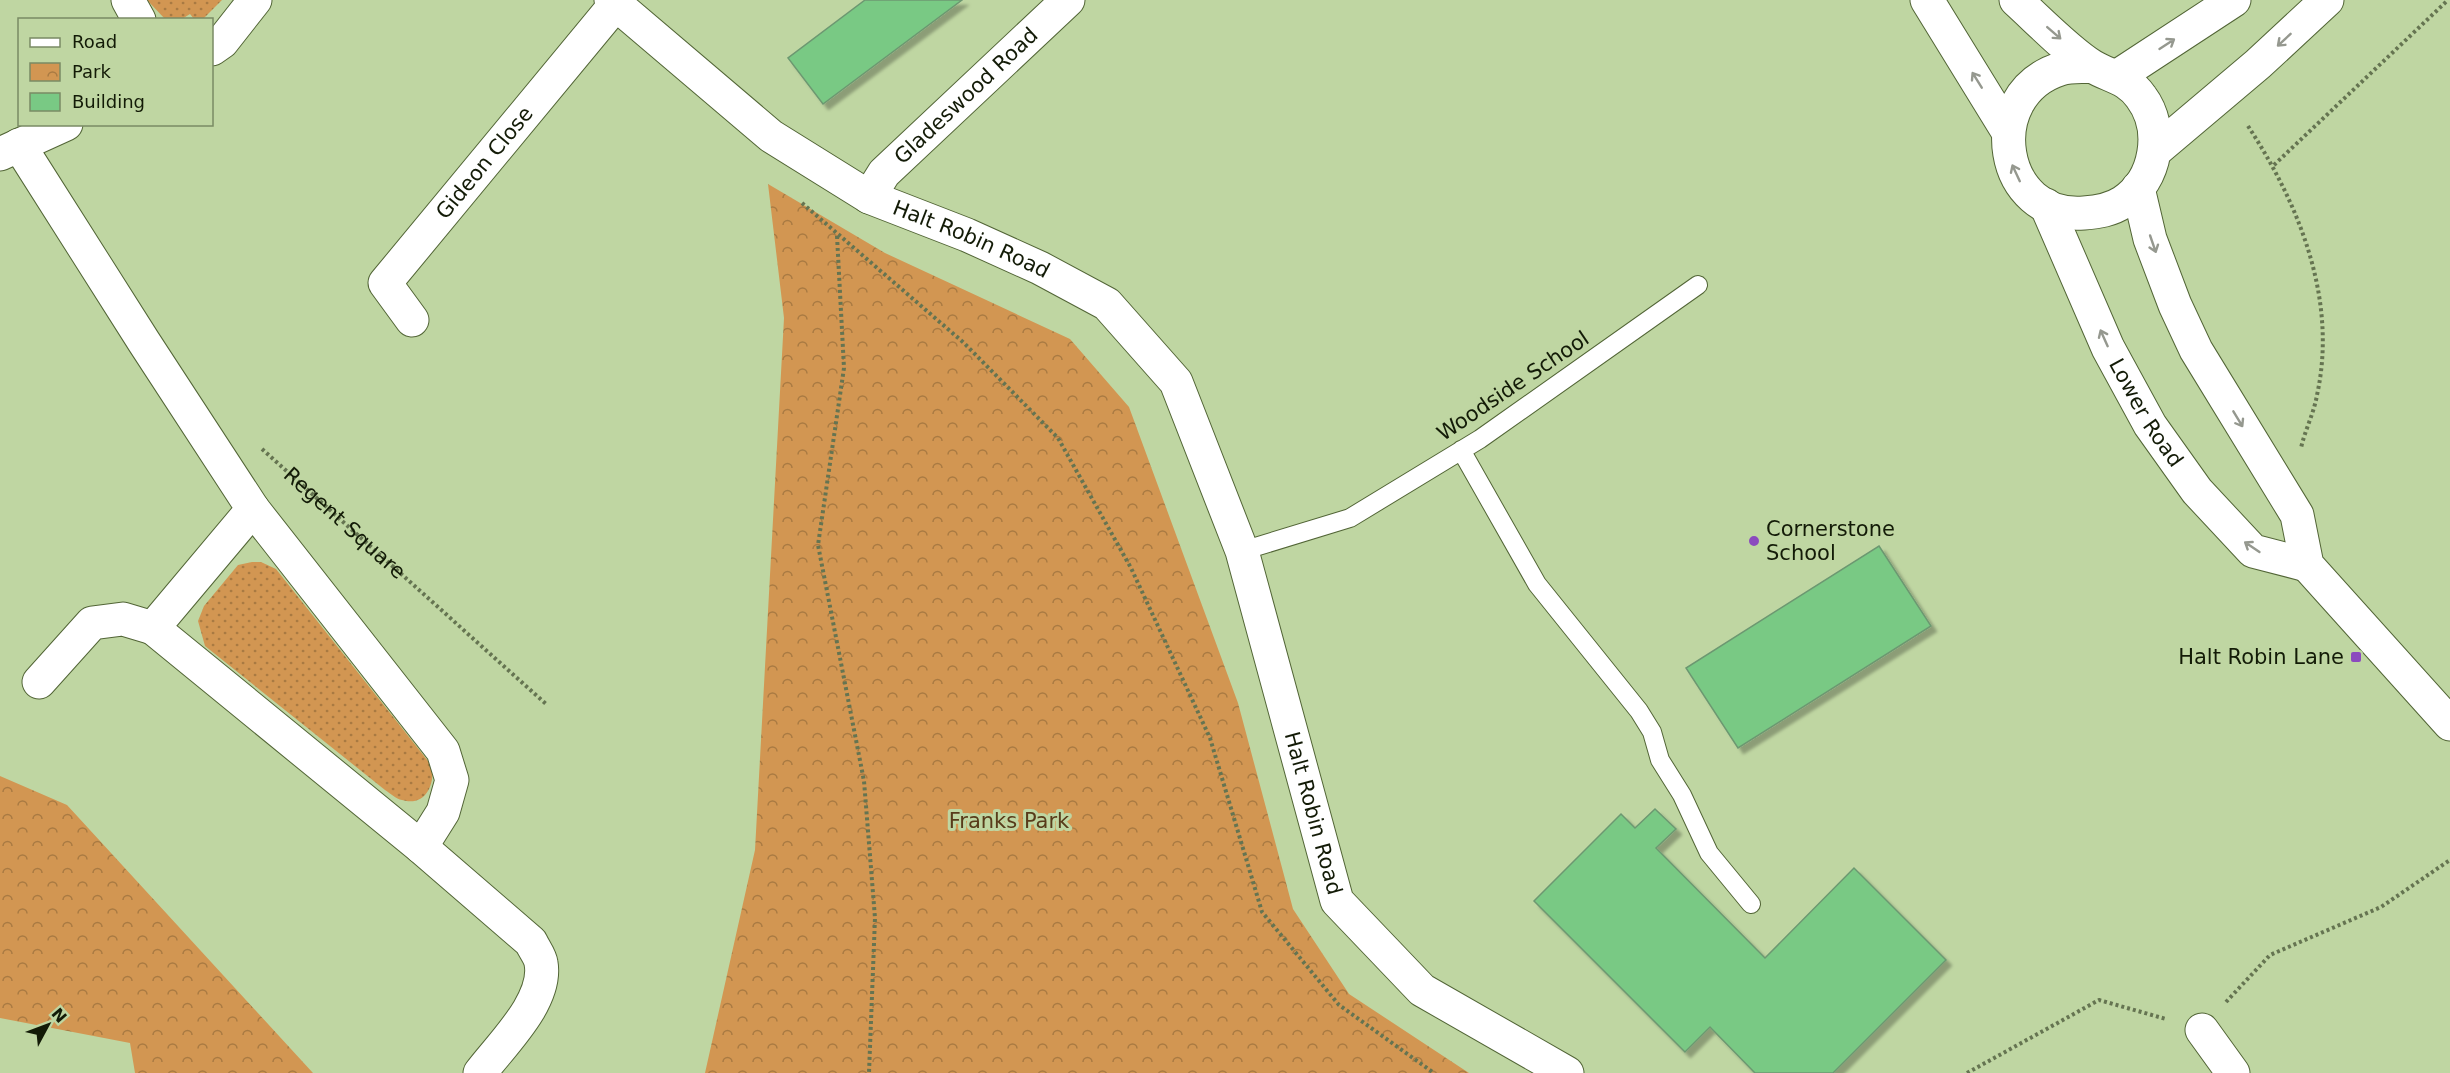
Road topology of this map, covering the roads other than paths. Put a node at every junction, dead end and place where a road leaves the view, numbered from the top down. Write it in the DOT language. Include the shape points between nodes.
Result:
graph roads {
  1 [pos="128,0"];
  2 [pos="255,0"];
  3 [pos="1068,0"];
  4 [pos="1927,0"];
  5 [pos="2016,0"];
  6 [pos="2235,0"];
  7 [pos="2327,0"];
  8 [pos="613,3"];
  9 [pos="138,18"];
  10 [pos="213,48"];
  11 [pos="2105,71"];
  12 [pos="62,126"];
  13 [pos="2007,129"];
  14 [pos="10,150"];
  15 [pos="2155,151"];
  16 [pos="2138,188"];
  17 [pos="869,197"];
  18 [pos="2046,205"];
  19 [pos="1698,285"];
  20 [pos="412,320"];
  21 [pos="1461,450"];
  22 [pos="253,508"];
  23 [pos="1242,551"];
  24 [pos="2307,565"];
  25 [pos="153,628"];
  26 [pos="39,682"];
  27 [pos="2450,724"];
  28 [pos="421,847"];
  29 [pos="1751,904"];
  30 [pos="2202,1030"];
  31 [pos="480,1073"];
  32 [pos="1567,1073"];
  33 [pos="2233,1073"];
  1 -- 9 [label="street"];
  2 -- 10 [label="street"];
  3 -- 17 [label="street, Gladeswood Road" via="884,173"];
  13 -- 4 [label="street, Lower Road, one-way"];
  5 -- 11 [label="street, Lower Road, one-way"];
  11 -- 6 [label="street, one-way"];
  7 -- 15 [label="street, one-way"];
  8 -- 17 [label="street, Halt Robin Road" via="771,136"];
  8 -- 20 [label="street, Gideon Close" via="385,283"];
  11 -- 13 [label="street, Lower Road" via="2061,68 2037,80 2016,103"];
  11 -- 15 [label="street, Lower Road" via="2141,96 2154,121"];
  12 -- 14 [label="street"];
  18 -- 13 [label="street, Lower Road, one-way" via="2022,185 2010,159"];
  14 -- 22 [label="street" via="144,342"];
  15 -- 16 [label="street, Lower Road" via="2148,174"];
  16 -- 18 [label="street, Lower Road" via="2124,202 2103,212 2071,214"];
  16 -- 24 [label="street, one-way" via="2150,239 2175,305 2196,350 2296,515"];
  17 -- 23 [label="street, Halt Robin Road" via="1040,268 1107,304 1176,382"];
  24 -- 18 [label="street, Lower Road, one-way" via="2253,550 2191,481 2150,425 2108,348"];
  19 -- 21 [label="lane, Woodside School"];
  21 -- 23 [label="lane, Woodside School" via="1350,518"];
  21 -- 29 [label="lane" via="1537,584 1653,732 1660,760 1682,795 1709,853"];
  22 -- 25 [label="street"];
  22 -- 28 [label="street" via="443,751 452,780 443,812"];
  23 -- 32 [label="street, Halt Robin Road" via="1337,901 1422,990"];
  24 -- 27 [label="street"];
  25 -- 26 [label="street" via="123,619 92,623"];
  25 -- 28 [label="street"];
  28 -- 31 [label="street" via="531,942 541,963 541,982 534,1003"];
  30 -- 33 [label="street"];
}
